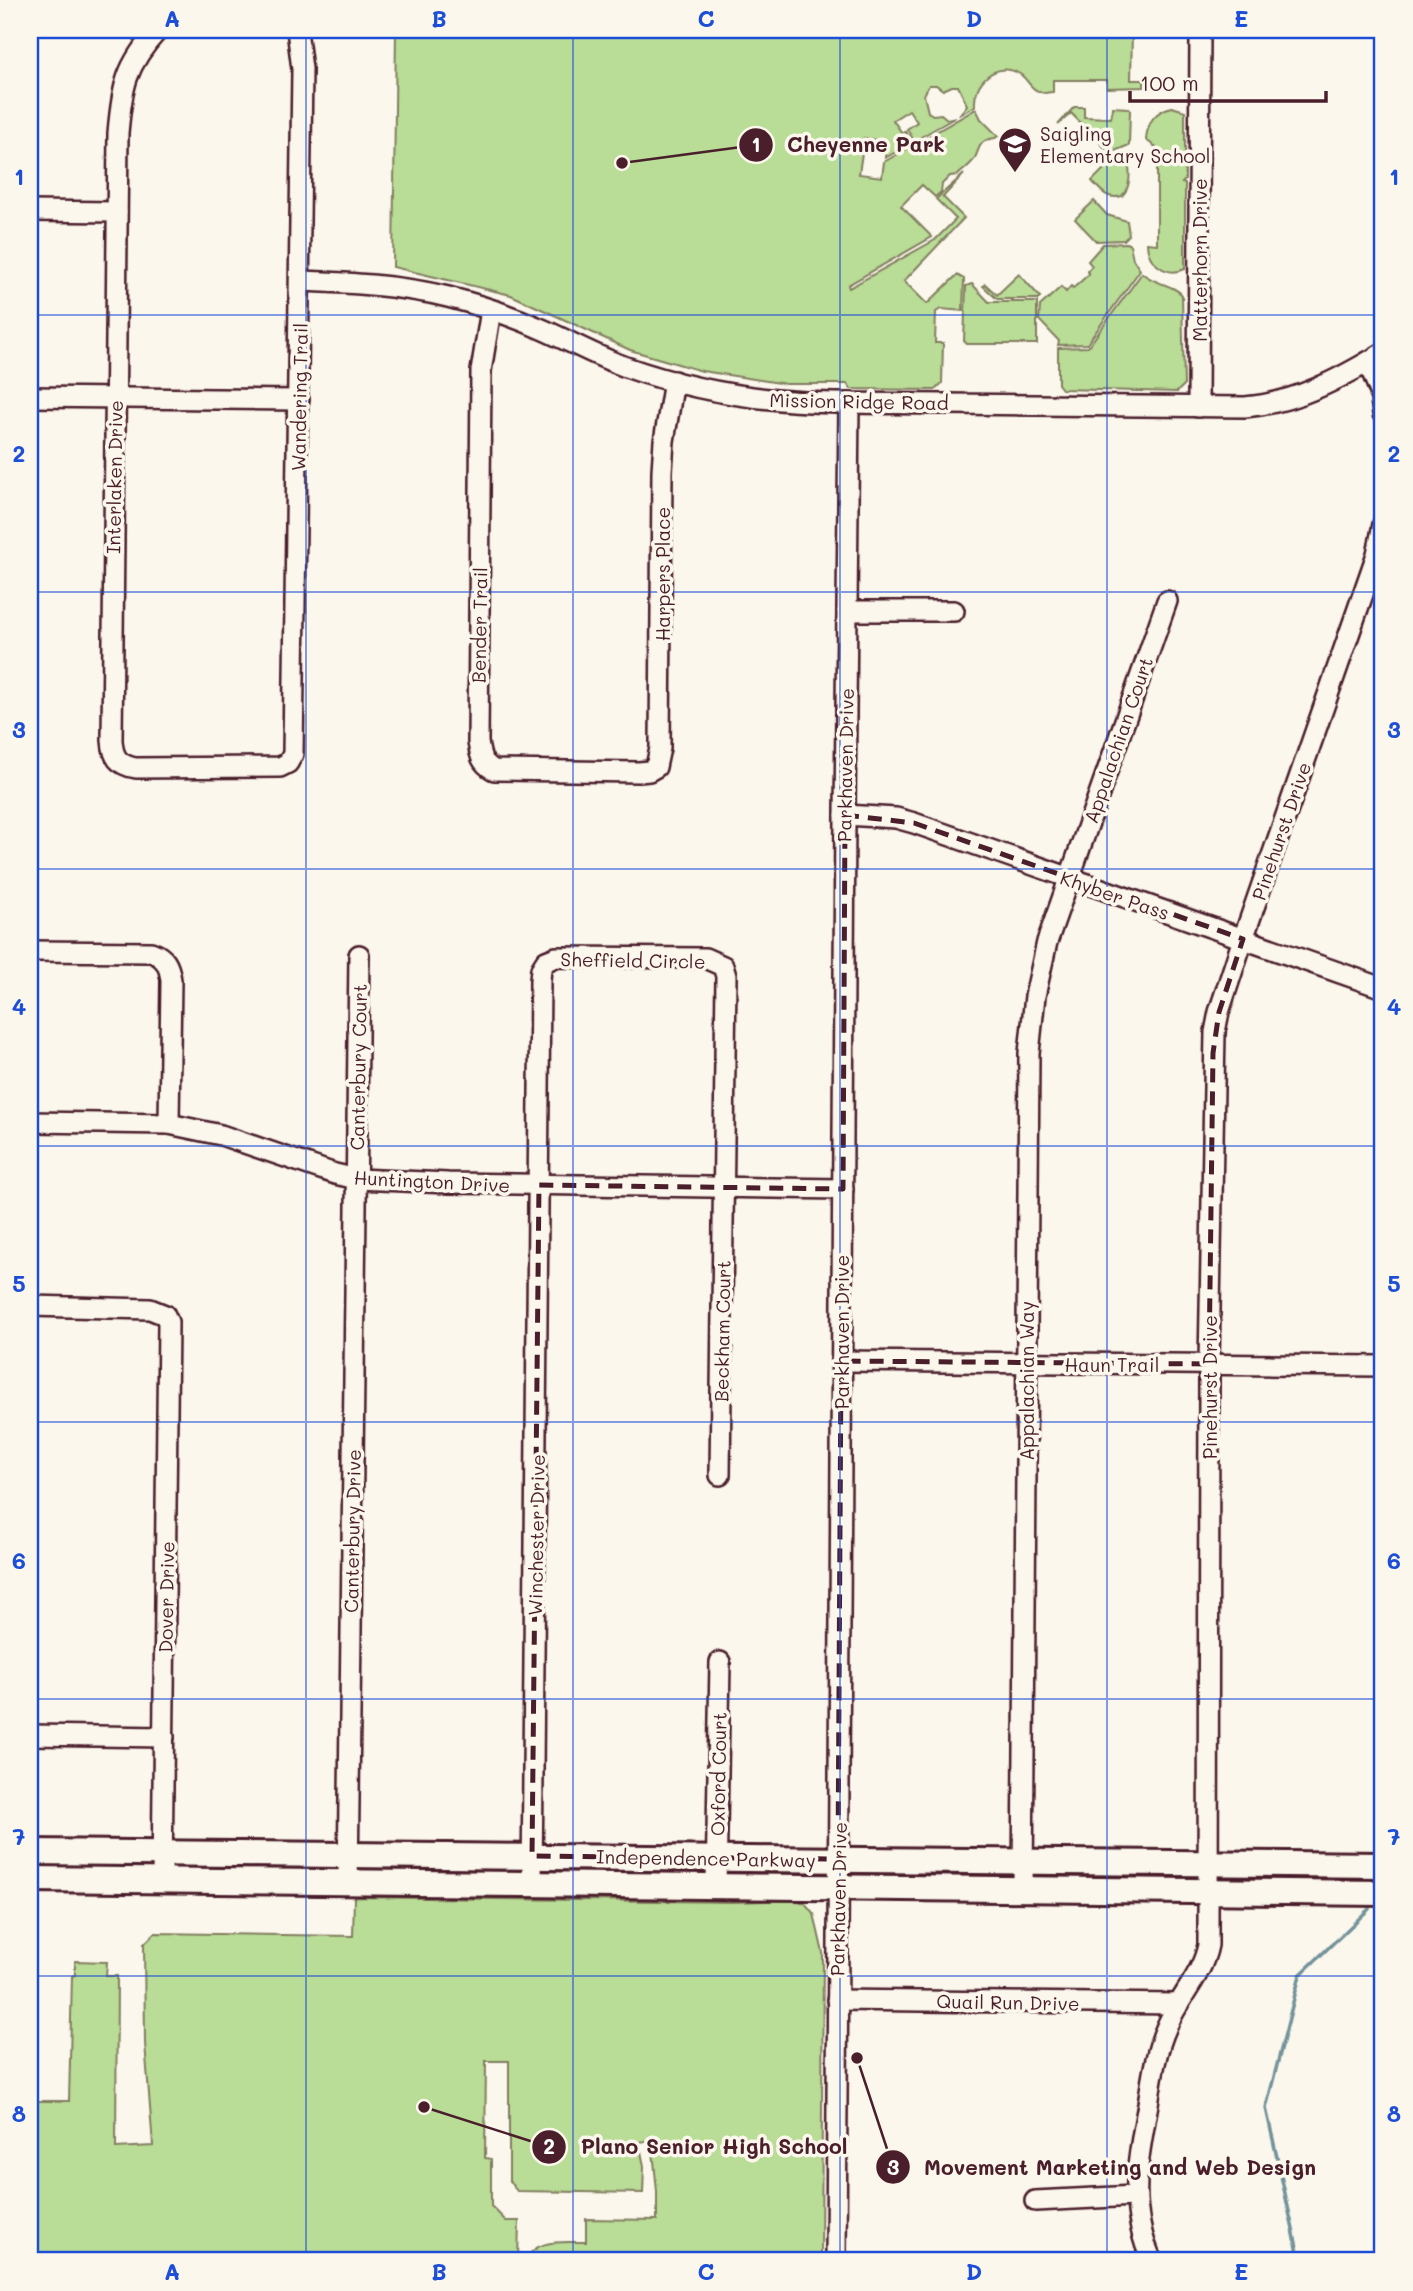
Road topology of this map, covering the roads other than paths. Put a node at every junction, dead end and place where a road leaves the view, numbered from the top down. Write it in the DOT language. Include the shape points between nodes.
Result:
graph roads {
  1 [pos="158,30"];
  2 [pos="297,30"];
  3 [pos="1199,30"];
  4 [pos="30,211"];
  5 [pos="117,212"];
  6 [pos="300,281"];
  7 [pos="491,310"];
  8 [pos="1376,357"];
  9 [pos="674,381"];
  10 [pos="30,397"];
  11 [pos="115,398"];
  12 [pos="299,400"];
  13 [pos="849,403"];
  14 [pos="1198,407"];
  15 [pos="1383,414"];
  16 [pos="1383,524"];
  17 [pos="1167,601"];
  18 [pos="847,611"];
  19 [pos="954,611"];
  20 [pos="288,763"];
  21 [pos="656,767"];
  22 [pos="845,815"];
  23 [pos="1069,878"];
  24 [pos="1243,939"];
  25 [pos="30,951"];
  26 [pos="359,955"];
  27 [pos="1383,988"];
  28 [pos="30,1122"];
  29 [pos="169,1124"];
  30 [pos="357,1179"];
  31 [pos="539,1185"];
  32 [pos="724,1187"];
  33 [pos="843,1189"];
  34 [pos="30,1306"];
  35 [pos="841,1361"];
  36 [pos="1027,1363"];
  37 [pos="1209,1364"];
  38 [pos="1383,1366"];
  39 [pos="720,1475"];
  40 [pos="720,1662"];
  41 [pos="30,1735"];
  42 [pos="164,1737"];
  43 [pos="162,1851"];
  44 [pos="30,1852"];
  45 [pos="349,1853"];
  46 [pos="532,1856"];
  47 [pos="716,1858"];
  48 [pos="838,1859"];
  49 [pos="1023,1861"];
  50 [pos="1207,1863"];
  51 [pos="1383,1865"];
  52 [pos="30,1879"];
  53 [pos="162,1881"];
  54 [pos="348,1883"];
  55 [pos="532,1885"];
  56 [pos="716,1886"];
  57 [pos="838,1887"];
  58 [pos="1023,1889"];
  59 [pos="1208,1891"];
  60 [pos="1383,1893"];
  61 [pos="837,2000"];
  62 [pos="1179,2004"];
  63 [pos="1135,2196"];
  64 [pos="1035,2201"];
  65 [pos="836,2261"];
  66 [pos="1152,2261"];
  1 -- 5 [label="street, Interlaken Drive" via="140,49 121,100"];
  2 -- 6 [label="street, Wandering Trail" via="302,69"];
  3 -- 14 [label="street, Matterhorn Drive"];
  4 -- 5 [label="street"];
  5 -- 11 [label="street, Interlaken Drive"];
  6 -- 7 [label="street, Mission Ridge Road" via="400,288"];
  6 -- 12 [label="street, Wandering Trail"];
  7 -- 9 [label="street, Mission Ridge Road" via="625,367"];
  7 -- 21 [label="street, Bender Trail" via="481,371 480,755 484,765 505,772 639,772"];
  8 -- 14 [label="street, Mission Ridge Road" via="1277,403"];
  8 -- 15 [label="street"];
  9 -- 13 [label="street, Mission Ridge Road" via="769,400"];
  9 -- 21 [label="street, Harpers Place" via="662,471 660,748"];
  10 -- 11 [label="street"];
  11 -- 12 [label="street"];
  11 -- 20 [label="street, Interlaken Drive" via="112,740 117,761 135,768 271,768"];
  12 -- 20 [label="street, Wandering Trail" via="295,741"];
  13 -- 14 [label="street, Mission Ridge Road"];
  13 -- 18 [label="street, Parkhaven Drive"];
  16 -- 24 [label="street, Pinehurst Drive" via="1377,554"];
  17 -- 23 [label="street, Appalachian Court"];
  18 -- 19 [label="street"];
  18 -- 22 [label="street, Parkhaven Drive"];
  22 -- 23 [label="street, Khyber Pass" via="914,823"];
  22 -- 33 [label="street, Parkhaven Drive"];
  23 -- 24 [label="street, Khyber Pass"];
  23 -- 36 [label="street, Appalachian Way" via="1047,943 1029,1053"];
  24 -- 27 [label="street, Khyber Pass"];
  24 -- 37 [label="street, Pinehurst Drive" via="1219,1012 1213,1053"];
  25 -- 29 [label="street" via="151,952 165,960 171,980"];
  26 -- 30 [label="street, Canterbury Court"];
  28 -- 29 [label="street, Huntington Drive"];
  29 -- 30 [label="street, Huntington Drive" via="221,1135"];
  30 -- 31 [label="street, Huntington Drive"];
  30 -- 45 [label="street, Canterbury Drive"];
  31 -- 32 [label="street, Huntington Drive"];
  31 -- 32 [label="street, Sheffield Circle" via="541,969 546,961 568,956 705,958 723,966 727,986"];
  31 -- 46 [label="street, Winchester Drive"];
  32 -- 33 [label="street, Huntington Drive"];
  32 -- 39 [label="street, Beckham Court"];
  33 -- 35 [label="street, Parkhaven Drive"];
  34 -- 42 [label="street, Dover Drive" via="150,1309 165,1315 170,1333"];
  35 -- 36 [label="street, Haun Trail"];
  35 -- 48 [label="street, Parkhaven Drive"];
  36 -- 37 [label="street, Haun Trail"];
  36 -- 49 [label="street, Appalachian Way"];
  37 -- 38 [label="street, Haun Trail"];
  37 -- 50 [label="street, Pinehurst Drive"];
  40 -- 47 [label="street, Oxford Court"];
  41 -- 42 [label="street"];
  42 -- 43 [label="street, Dover Drive"];
  43 -- 44 [label="main road, Independence Parkway"];
  43 -- 45 [label="main road, Independence Parkway"];
  43 -- 53 [label="street, Dover Drive"];
  45 -- 46 [label="main road, Independence Parkway"];
  45 -- 54 [label="street, Canterbury Drive"];
  46 -- 47 [label="main road, Independence Parkway"];
  46 -- 55 [label="street, Winchester Drive"];
  47 -- 48 [label="main road, Independence Parkway"];
  47 -- 56 [label="street, Oxford Court"];
  48 -- 49 [label="main road, Independence Parkway"];
  48 -- 57 [label="street, Parkhaven Drive"];
  49 -- 50 [label="main road, Independence Parkway"];
  49 -- 58 [label="street, Appalachian Way"];
  50 -- 51 [label="main road, Independence Parkway"];
  50 -- 59 [label="street, Pinehurst Drive"];
  52 -- 53 [label="main road, Independence Parkway"];
  53 -- 54 [label="main road, Independence Parkway"];
  54 -- 55 [label="main road, Independence Parkway"];
  55 -- 56 [label="main road, Independence Parkway"];
  56 -- 57 [label="main road, Independence Parkway"];
  57 -- 58 [label="main road, Independence Parkway"];
  57 -- 61 [label="street, Parkhaven Drive"];
  58 -- 59 [label="main road, Independence Parkway"];
  59 -- 60 [label="main road, Independence Parkway"];
  59 -- 62 [label="street, Pinehurst Drive" via="1205,1958"];
  61 -- 62 [label="street, Quail Run Drive"];
  61 -- 65 [label="street, Parkhaven Drive"];
  62 -- 63 [label="street, Pinehurst Drive" via="1167,2024 1155,2064"];
  63 -- 64 [label="street"];
  63 -- 66 [label="street, Pinehurst Drive" via="1137,2218"];
}
